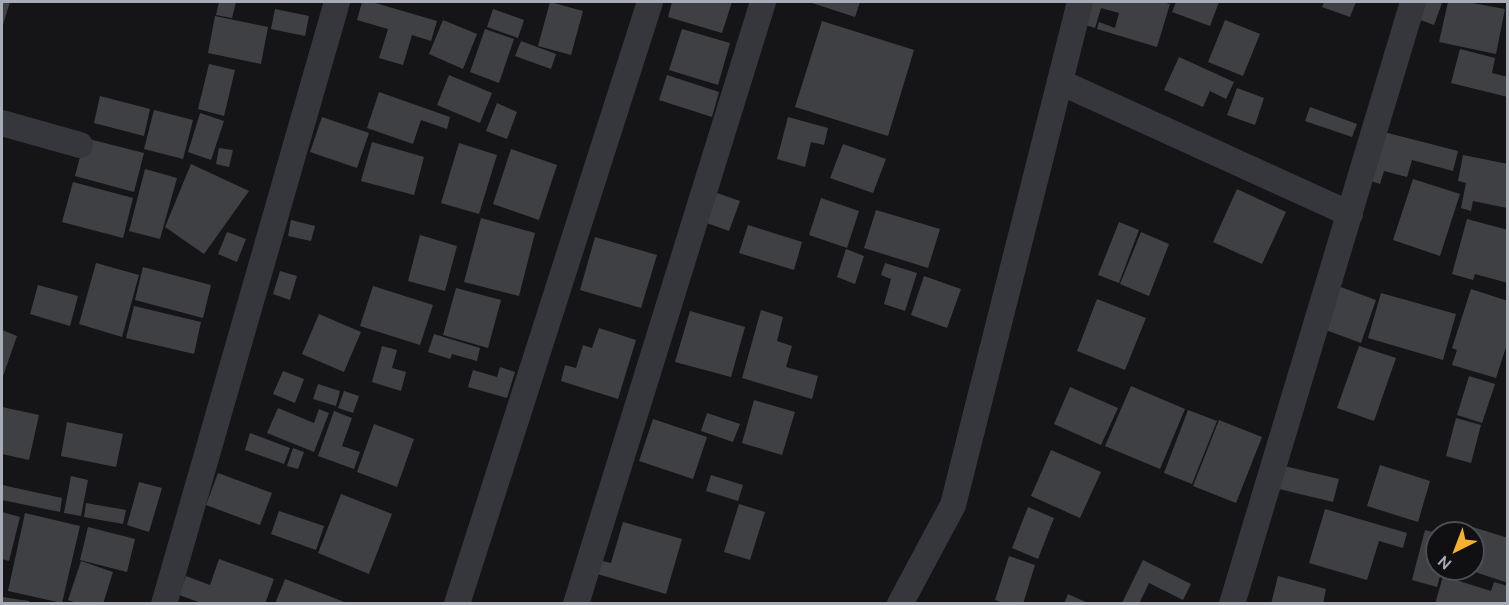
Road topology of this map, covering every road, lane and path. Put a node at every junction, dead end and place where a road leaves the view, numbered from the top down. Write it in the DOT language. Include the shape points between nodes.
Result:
graph roads {
  1 [pos="337,2"];
  2 [pos="650,2"];
  3 [pos="763,2"];
  4 [pos="1080,2"];
  5 [pos="1413,2"];
  6 [pos="1060,82"];
  7 [pos="2,123"];
  8 [pos="80,145"];
  9 [pos="1350,214"];
  10 [pos="164,603"];
  11 [pos="457,603"];
  12 [pos="576,603"];
  13 [pos="900,603"];
  14 [pos="1232,603"];
  1 -- 10 [label="street"];
  2 -- 11 [label="street"];
  3 -- 12 [label="street"];
  4 -- 6 [label="street"];
  5 -- 9 [label="street"];
  6 -- 9 [label="street"];
  6 -- 13 [label="street" via="953,505"];
  7 -- 8 [label="street"];
  9 -- 14 [label="street"];
}
